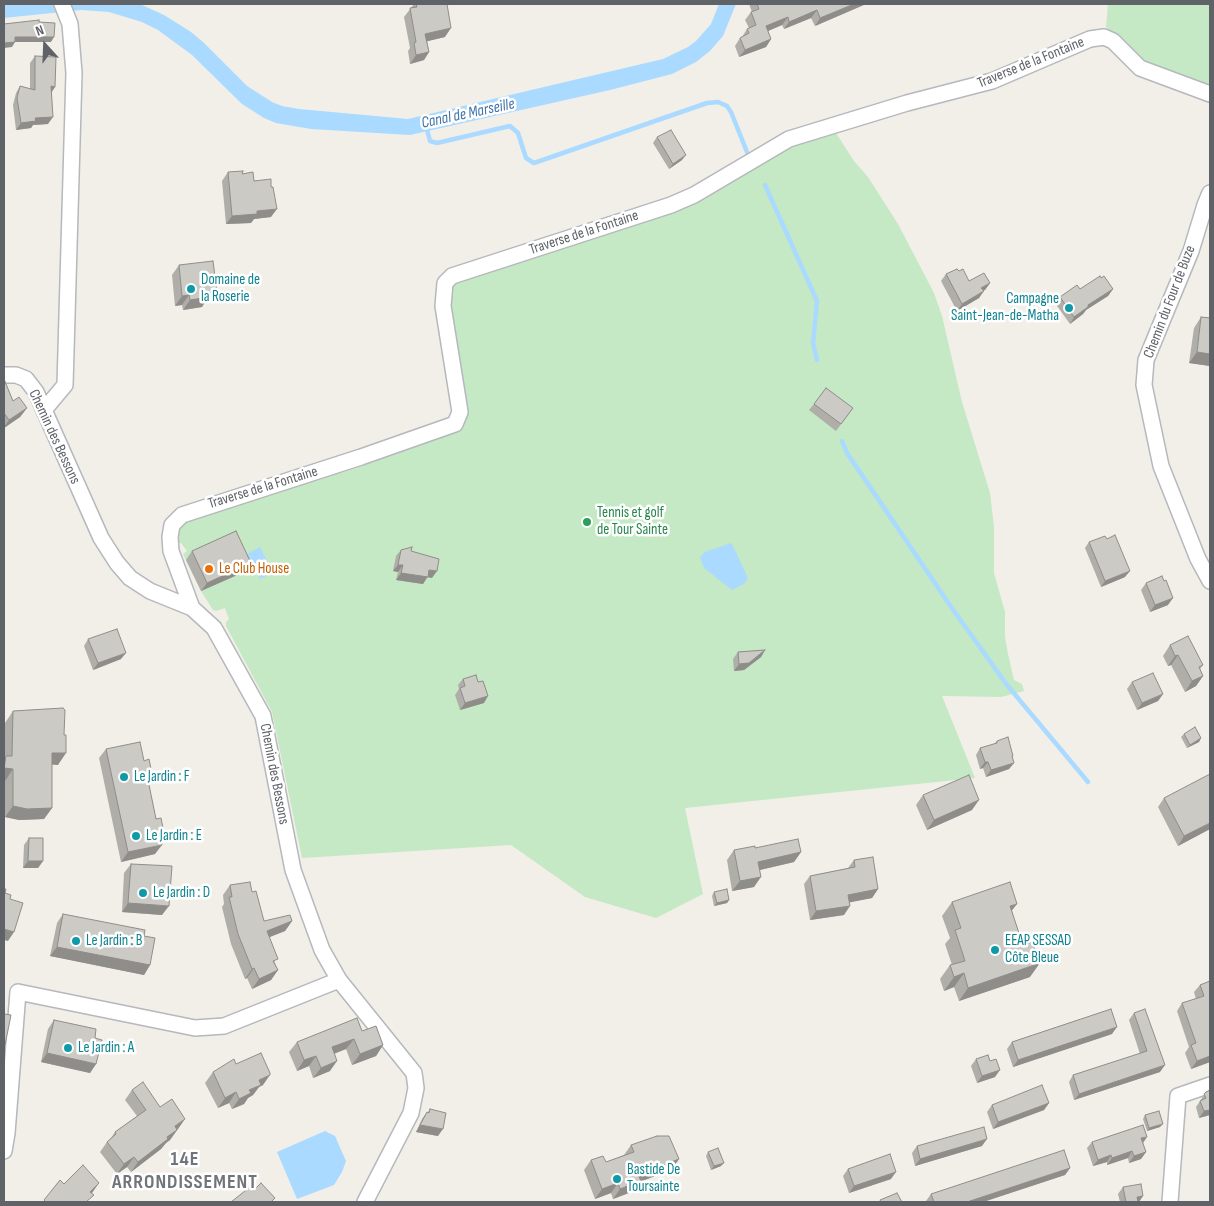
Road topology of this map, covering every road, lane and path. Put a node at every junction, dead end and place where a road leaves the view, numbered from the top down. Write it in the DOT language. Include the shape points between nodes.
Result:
graph roads {
  1 [pos="62,4"];
  2 [pos="1210,94"];
  3 [pos="1210,193"];
  4 [pos="4,375"];
  5 [pos="44,410"];
  6 [pos="1210,580"];
  7 [pos="192,608"];
  8 [pos="339,980"];
  9 [pos="1210,1085"];
  10 [pos="4,1151"];
  11 [pos="365,1202"];
  12 [pos="1170,1202"];
  1 -- 5 [label="street" via="70,24 74,73 65,385"];
  2 -- 7 [label="street, Traverse de la Fontaine" via="1140,68 1113,41 1104,37 1090,39 992,82 907,103 789,139 671,205 452,276 445,283 443,306 460,412 455,424 182,515 172,525 171,551"];
  3 -- 6 [label="street, Chemin du Four de Buze" via="1191,251 1146,360 1144,385 1161,466"];
  4 -- 5 [label="street, Chemin des Bessons" via="26,379"];
  5 -- 7 [label="street, Chemin des Bessons" via="101,538 117,563 130,578 150,591"];
  7 -- 8 [label="street, Chemin des Bessons" via="214,628 262,716 293,870 322,950"];
  8 -- 10 [label="street" via="224,1026 195,1028 18,992"];
  8 -- 11 [label="street, Chemin des Bessons" via="414,1072 416,1088 411,1113"];
  9 -- 12 [label="street" via="1178,1096"];
}
